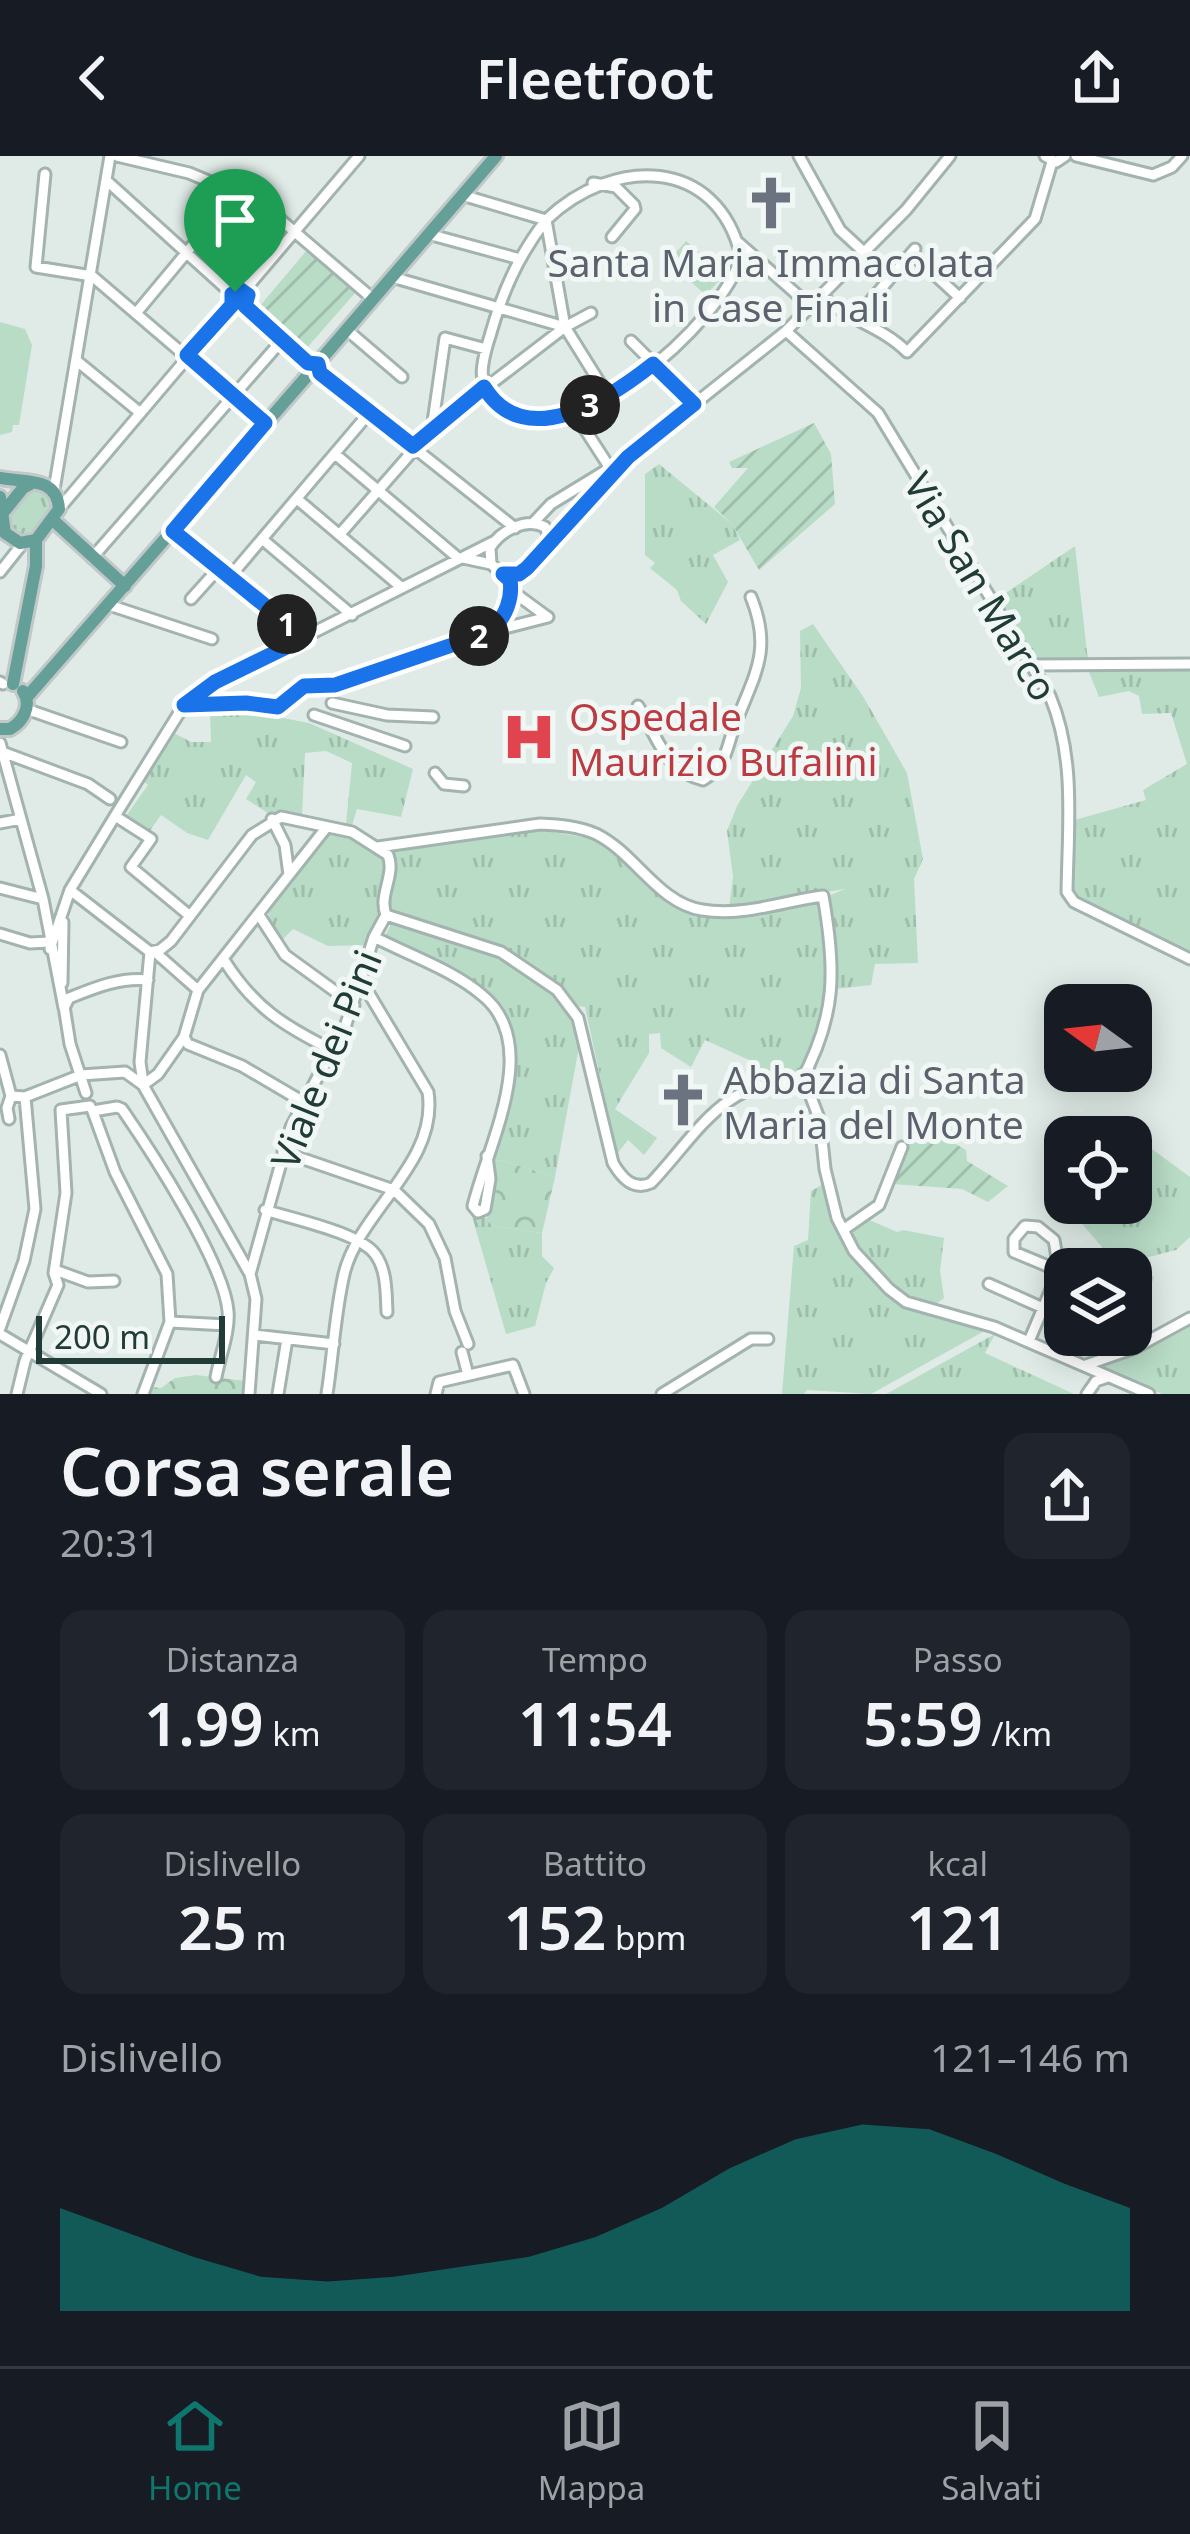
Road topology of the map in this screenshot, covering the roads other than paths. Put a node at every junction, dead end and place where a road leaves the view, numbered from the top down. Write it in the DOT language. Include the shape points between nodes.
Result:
graph roads {
  1 [pos="114,156"];
  2 [pos="358,156"];
  3 [pos="800,156"];
  4 [pos="950,156"];
  5 [pos="1064,156"];
  6 [pos="1076,156"];
  7 [pos="1182,156"];
  8 [pos="489,159"];
  9 [pos="1049,159"];
  10 [pos="45,173"];
  11 [pos="107,181"];
  12 [pos="593,183"];
  13 [pos="238,191"];
  14 [pos="462,195"];
  15 [pos="546,220"];
  16 [pos="294,230"];
  17 [pos="428,234"];
  18 [pos="612,237"];
  19 [pos="738,242"];
  20 [pos="189,252"];
  21 [pos="865,253"];
  22 [pos="520,259"];
  23 [pos="92,277"];
  24 [pos="392,277"];
  25 [pos="822,296"];
  26 [pos="236,297"];
  27 [pos="373,298"];
  28 [pos="959,298"];
  29 [pos="498,307"];
  30 [pos="811,307"];
  31 [pos="137,312"];
  32 [pos="591,313"];
  33 [pos="855,319"];
  34 [pos="565,327"];
  35 [pos="347,330"];
  36 [pos="787,331"];
  37 [pos="284,339"];
  38 [pos="631,341"];
  39 [pos="486,349"];
  40 [pos="187,355"];
  41 [pos="77,361"];
  42 [pos="653,364"];
  43 [pos="313,369"];
  44 [pos="402,377"];
  45 [pos="483,387"];
  46 [pos="233,395"];
  47 [pos="608,396"];
  48 [pos="694,404"];
  49 [pos="138,411"];
  50 [pos="573,411"];
  51 [pos="370,412"];
  52 [pos="265,423"];
  53 [pos="432,429"];
  54 [pos="413,446"];
  55 [pos="334,454"];
  56 [pos="628,457"];
  57 [pos="610,468"];
  58 [pos="0,478"];
  59 [pos="376,490"];
  60 [pos="50,496"];
  61 [pos="0,497"];
  62 [pos="297,499"];
  63 [pos="2,515"];
  64 [pos="534,522"];
  65 [pos="515,528"];
  66 [pos="173,531"];
  67 [pos="340,534"];
  68 [pos="262,539"];
  69 [pos="23,541"];
  70 [pos="493,542"];
  71 [pos="549,542"];
  72 [pos="92,558"];
  73 [pos="458,558"];
  74 [pos="491,564"];
  75 [pos="4,567"];
  76 [pos="218,569"];
  77 [pos="228,578"];
  78 [pos="511,584"];
  79 [pos="124,586"];
  80 [pos="401,587"];
  81 [pos="751,597"];
  82 [pos="190,599"];
  83 [pos="109,605"];
  84 [pos="507,610"];
  85 [pos="352,615"];
  86 [pos="516,624"];
  87 [pos="493,631"];
  88 [pos="305,638"];
  89 [pos="212,639"];
  90 [pos="1190,664"];
  91 [pos="1034,665"];
  92 [pos="4,684"];
  93 [pos="26,703"];
  94 [pos="332,703"];
  95 [pos="184,705"];
  96 [pos="638,706"];
  97 [pos="314,715"];
  98 [pos="433,716"];
  99 [pos="0,729"];
  100 [pos="121,742"];
  101 [pos="405,746"];
  102 [pos="2,750"];
  103 [pos="435,773"];
  104 [pos="464,786"];
  105 [pos="110,799"];
  106 [pos="115,815"];
  107 [pos="21,819"];
  108 [pos="272,819"];
  109 [pos="0,823"];
  110 [pos="326,828"];
  111 [pos="377,847"];
  112 [pos="289,875"];
  113 [pos="0,888"];
  114 [pos="70,890"];
  115 [pos="43,899"];
  116 [pos="64,909"];
  117 [pos="259,915"];
  118 [pos="386,915"];
  119 [pos="190,916"];
  120 [pos="0,934"];
  121 [pos="374,937"];
  122 [pos="52,942"];
  123 [pos="63,947"];
  124 [pos="153,952"];
  125 [pos="1190,959"];
  126 [pos="224,960"];
  127 [pos="148,980"];
  128 [pos="362,982"];
  129 [pos="62,985"];
  130 [pos="198,990"];
  131 [pos="80,994"];
  132 [pos="354,1005"];
  133 [pos="64,1008"];
  134 [pos="184,1037"];
  135 [pos="334,1051"];
  136 [pos="0,1055"];
  137 [pos="140,1062"];
  138 [pos="125,1072"];
  139 [pos="81,1075"];
  140 [pos="800,1083"];
  141 [pos="143,1085"];
  142 [pos="11,1096"];
  143 [pos="25,1097"];
  144 [pos="90,1103"];
  145 [pos="304,1103"];
  146 [pos="25,1121"];
  147 [pos="5,1123"];
  148 [pos="902,1147"];
  149 [pos="283,1151"];
  150 [pos="487,1156"];
  151 [pos="394,1190"];
  152 [pos="265,1210"];
  153 [pos="843,1231"];
  154 [pos="359,1241"];
  155 [pos="55,1270"];
  156 [pos="1057,1270"];
  157 [pos="250,1274"];
  158 [pos="114,1281"];
  159 [pos="988,1284"];
  160 [pos="1043,1308"];
  161 [pos="387,1312"];
  162 [pos="1190,1318"];
  163 [pos="170,1322"];
  164 [pos="227,1325"];
  165 [pos="0,1331"];
  166 [pos="254,1335"];
  167 [pos="287,1339"];
  168 [pos="768,1339"];
  169 [pos="1029,1341"];
  170 [pos="334,1344"];
  171 [pos="32,1351"];
  172 [pos="1086,1365"];
  173 [pos="468,1375"];
  174 [pos="216,1376"];
  175 [pos="1105,1378"];
  176 [pos="16,1394"];
  177 [pos="101,1394"];
  178 [pos="143,1394"];
  179 [pos="249,1394"];
  180 [pos="278,1394"];
  181 [pos="327,1394"];
  182 [pos="436,1394"];
  183 [pos="524,1394"];
  184 [pos="662,1394"];
  185 [pos="1087,1394"];
  186 [pos="1149,1394"];
  1 -- 11 [label="street"];
  1 -- 13 [label="street"];
  2 -- 16 [label="street"];
  3 -- 21 [label="street" via="840,230"];
  4 -- 21 [label="street"];
  5 -- 9 [label="street"];
  6 -- 7 [label="street" via="1153,176"];
  8 -- 14 [label="main road"];
  9 -- 28 [label="street" via="1035,219"];
  10 -- 23 [label="street" via="36,267"];
  11 -- 20 [label="street"];
  11 -- 23 [label="street"];
  12 -- 15 [label="street"];
  12 -- 18 [label="street" via="616,187 634,205"];
  12 -- 19 [label="street" via="633,166 677,168 710,188"];
  13 -- 16 [label="street"];
  13 -- 20 [label="street"];
  14 -- 15 [label="street"];
  14 -- 17 [label="main road"];
  15 -- 22 [label="street"];
  15 -- 34 [label="street"];
  16 -- 26 [label="street"];
  16 -- 27 [label="street"];
  17 -- 22 [label="street"];
  17 -- 24 [label="main road"];
  19 -- 30 [label="street"];
  19 -- 42 [label="street" via="738,266 718,302"];
  20 -- 26 [label="street"];
  20 -- 31 [label="street"];
  21 -- 25 [label="street"];
  22 -- 29 [label="street"];
  23 -- 31 [label="street"];
  23 -- 41 [label="street"];
  24 -- 27 [label="main road"];
  24 -- 29 [label="street"];
  25 -- 30 [label="street"];
  25 -- 33 [label="street"];
  26 -- 37 [label="street"];
  26 -- 40 [label="street"];
  27 -- 35 [label="main road"];
  28 -- 33 [label="street" via="907,352"];
  28 -- 33 [label="street" via="918,255"];
  29 -- 34 [label="street"];
  29 -- 39 [label="street"];
  30 -- 36 [label="street"];
  31 -- 40 [label="street"];
  32 -- 34 [label="street"];
  34 -- 45 [label="street"];
  34 -- 47 [label="street"];
  35 -- 43 [label="main road"];
  35 -- 44 [label="street"];
  36 -- 48 [label="street"];
  36 -- 91 [label="street, Via San Marco" via="878,413"];
  37 -- 43 [label="street"];
  37 -- 46 [label="street"];
  38 -- 42 [label="street"];
  39 -- 45 [label="street"];
  39 -- 53 [label="street" via="445,338"];
  40 -- 46 [label="street"];
  40 -- 49 [label="street"];
  41 -- 49 [label="street"];
  41 -- 60 [label="street"];
  42 -- 47 [label="street"];
  42 -- 48 [label="street"];
  43 -- 51 [label="street"];
  43 -- 52 [label="main road"];
  45 -- 50 [label="street" via="520,418"];
  45 -- 53 [label="street"];
  46 -- 52 [label="street"];
  46 -- 72 [label="street"];
  47 -- 50 [label="street"];
  48 -- 56 [label="street"];
  49 -- 60 [label="street" via="73,488"];
  50 -- 57 [label="street"];
  51 -- 54 [label="street"];
  51 -- 55 [label="street"];
  52 -- 66 [label="main road"];
  53 -- 54 [label="street"];
  54 -- 59 [label="street"];
  54 -- 65 [label="street"];
  55 -- 59 [label="street"];
  55 -- 62 [label="street"];
  56 -- 57 [label="street"];
  56 -- 71 [label="street"];
  57 -- 64 [label="street"];
  58 -- 60 [label="main road"];
  59 -- 67 [label="street"];
  59 -- 73 [label="street"];
  60 -- 63 [label="main road" via="23,488"];
  60 -- 69 [label="main road"];
  60 -- 72 [label="main road"];
  61 -- 63 [label="main road"];
  62 -- 67 [label="street"];
  62 -- 68 [label="street"];
  63 -- 69 [label="main road" via="2,528"];
  64 -- 65 [label="street"];
  64 -- 71 [label="street" via="545,526"];
  65 -- 70 [label="street"];
  66 -- 76 [label="street"];
  66 -- 79 [label="main road"];
  67 -- 80 [label="street"];
  68 -- 77 [label="street"];
  68 -- 85 [label="street"];
  69 -- 75 [label="street"];
  69 -- 92 [label="main road" via="36,566"];
  70 -- 73 [label="street"];
  70 -- 74 [label="street"];
  71 -- 78 [label="street"];
  72 -- 79 [label="main road"];
  73 -- 74 [label="street"];
  73 -- 80 [label="street"];
  74 -- 78 [label="street"];
  76 -- 77 [label="street"];
  76 -- 82 [label="street"];
  77 -- 88 [label="street"];
  78 -- 84 [label="street"];
  78 -- 86 [label="street" via="548,617"];
  79 -- 83 [label="main road"];
  80 -- 85 [label="street"];
  81 -- 96 [label="street" via="763,650 721,769 703,780 681,775"];
  83 -- 89 [label="street"];
  83 -- 93 [label="main road"];
  84 -- 86 [label="street"];
  84 -- 87 [label="street"];
  85 -- 88 [label="street"];
  86 -- 87 [label="street"];
  87 -- 95 [label="street" via="335,685 304,686 278,707"];
  88 -- 95 [label="street"];
  90 -- 91 [label="street"];
  91 -- 125 [label="street, Via San Marco" via="1056,708 1069,766 1067,892"];
  92 -- 93 [label="main road" via="22,688"];
  93 -- 99 [label="main road" via="17,725"];
  93 -- 100 [label="street"];
  94 -- 98 [label="street"];
  95 -- 106 [label="street"];
  97 -- 101 [label="street"];
  102 -- 105 [label="street"];
  102 -- 107 [label="street"];
  103 -- 104 [label="street" via="444,784"];
  106 -- 114 [label="street"];
  106 -- 119 [label="street" via="151,839 131,867"];
  107 -- 109 [label="street"];
  107 -- 115 [label="street"];
  108 -- 110 [label="street"];
  108 -- 112 [label="street"];
  108 -- 119 [label="street"];
  110 -- 111 [label="street"];
  110 -- 112 [label="street"];
  111 -- 118 [label="street" via="391,863"];
  111 -- 140 [label="street" via="557,825 593,833 671,897 703,910 824,896 833,991"];
  112 -- 117 [label="street"];
  113 -- 115 [label="street"];
  114 -- 116 [label="street"];
  114 -- 124 [label="street"];
  115 -- 122 [label="street"];
  116 -- 122 [label="street"];
  116 -- 123 [label="street"];
  117 -- 126 [label="street"];
  117 -- 132 [label="street" via="285,955"];
  118 -- 121 [label="street, Viale dei Pini"];
  118 -- 140 [label="street" via="501,952 566,998 578,1018 613,1163 636,1186 651,1183 736,1093"];
  119 -- 124 [label="street"];
  120 -- 122 [label="street"];
  121 -- 128 [label="street, Viale dei Pini"];
  121 -- 150 [label="street" via="481,993 503,1016 513,1059"];
  122 -- 123 [label="street"];
  122 -- 133 [label="street"];
  123 -- 129 [label="street"];
  124 -- 127 [label="street"];
  124 -- 130 [label="street"];
  126 -- 130 [label="street"];
  126 -- 135 [label="street" via="274,1018"];
  127 -- 131 [label="street"];
  127 -- 137 [label="street"];
  128 -- 132 [label="street, Viale dei Pini"];
  128 -- 151 [label="street" via="428,1092 424,1133"];
  129 -- 131 [label="street"];
  129 -- 133 [label="street"];
  130 -- 134 [label="street"];
  131 -- 133 [label="street"];
  132 -- 135 [label="street, Viale dei Pini"];
  133 -- 139 [label="street"];
  134 -- 141 [label="street"];
  134 -- 145 [label="street"];
  135 -- 145 [label="street, Viale dei Pini"];
  136 -- 142 [label="street"];
  137 -- 138 [label="street"];
  137 -- 141 [label="street"];
  138 -- 139 [label="street"];
  138 -- 141 [label="street"];
  139 -- 143 [label="street"];
  139 -- 144 [label="street"];
  140 -- 153 [label="street" via="815,1102"];
  141 -- 157 [label="street"];
  142 -- 143 [label="street"];
  142 -- 147 [label="street"];
  143 -- 146 [label="street"];
  144 -- 155 [label="street" via="61,1111 66,1192"];
  144 -- 163 [label="street" via="167,1274"];
  144 -- 164 [label="street" via="122,1109 156,1160 222,1286"];
  145 -- 149 [label="street, Viale dei Pini"];
  146 -- 147 [label="street"];
  146 -- 165 [label="street" via="34,1209"];
  148 -- 153 [label="street" via="879,1205"];
  149 -- 151 [label="street"];
  149 -- 152 [label="street, Viale dei Pini"];
  150 -- 150 [label="street" via="473,1206 478,1212 489,1196"];
  151 -- 154 [label="street"];
  151 -- 173 [label="street" via="429,1224 445,1258"];
  152 -- 154 [label="street"];
  152 -- 157 [label="street, Viale dei Pini"];
  153 -- 169 [label="street" via="906,1302"];
  154 -- 161 [label="street" via="385,1279"];
  154 -- 170 [label="street" via="344,1274"];
  155 -- 158 [label="street"];
  155 -- 171 [label="street" via="58,1285"];
  156 -- 156 [label="street" via="1054,1240 1024,1226 1014,1252"];
  157 -- 166 [label="street"];
  159 -- 160 [label="street"];
  160 -- 169 [label="street"];
  162 -- 172 [label="street"];
  163 -- 164 [label="street"];
  163 -- 178 [label="street"];
  164 -- 174 [label="street"];
  165 -- 171 [label="street"];
  166 -- 167 [label="street"];
  166 -- 179 [label="street"];
  167 -- 170 [label="street"];
  167 -- 180 [label="street"];
  168 -- 184 [label="street" via="751,1339"];
  169 -- 172 [label="street"];
  170 -- 181 [label="street"];
  171 -- 176 [label="street"];
  171 -- 177 [label="street" via="66,1365"];
  172 -- 175 [label="street"];
  173 -- 182 [label="street" via="439,1382"];
  173 -- 183 [label="street" via="513,1365"];
  175 -- 185 [label="street"];
  175 -- 186 [label="street"];
}
